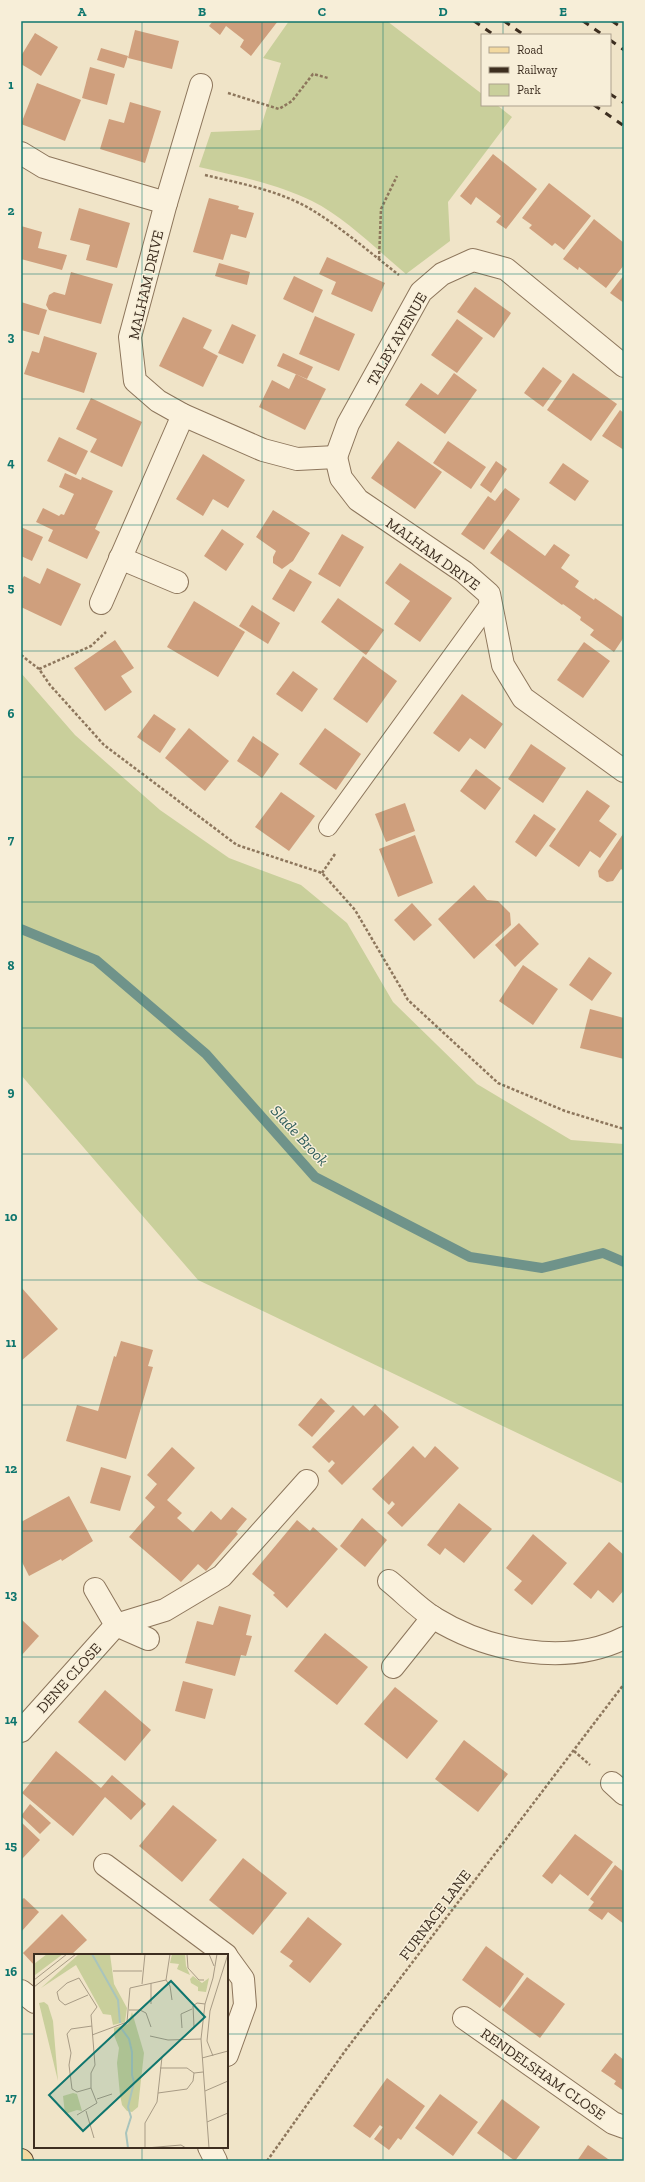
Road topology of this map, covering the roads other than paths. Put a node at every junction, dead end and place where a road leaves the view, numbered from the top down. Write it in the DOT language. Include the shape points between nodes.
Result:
graph roads {
  1 [pos="201,85"];
  2 [pos="21,153"];
  3 [pos="166,203"];
  4 [pos="624,366"];
  5 [pos="183,415"];
  6 [pos="336,457"];
  7 [pos="120,558"];
  8 [pos="176,582"];
  9 [pos="492,602"];
  10 [pos="101,603"];
  11 [pos="624,771"];
  12 [pos="328,827"];
  13 [pos="307,1481"];
  14 [pos="389,1581"];
  15 [pos="95,1589"];
  16 [pos="433,1617"];
  17 [pos="116,1625"];
  18 [pos="624,1638"];
  19 [pos="148,1640"];
  20 [pos="393,1667"];
  21 [pos="21,1731"];
  22 [pos="105,1865"];
  23 [pos="223,1954"];
  24 [pos="228,1959"];
  25 [pos="21,1991"];
  26 [pos="34,2001"];
  27 [pos="464,2018"];
  28 [pos="228,2052"];
  29 [pos="624,2127"];
  30 [pos="210,2148"];
  31 [pos="216,2161"];
  1 -- 3 [label="street, MALHAM DRIVE"];
  2 -- 3 [label="street" via="44,167"];
  3 -- 5 [label="street, MALHAM DRIVE" via="130,337 135,381 158,401"];
  4 -- 6 [label="street, TALBY AVENUE" via="506,269 473,260 442,274 421,292 348,424"];
  5 -- 6 [label="street, MALHAM DRIVE" via="263,450 297,459"];
  5 -- 7 [label="street"];
  6 -- 9 [label="street, MALHAM DRIVE" via="341,478 358,500 464,572 488,594"];
  7 -- 8 [label="street"];
  7 -- 10 [label="street"];
  9 -- 11 [label="street, MALHAM DRIVE" via="503,666 523,698"];
  9 -- 12 [label="lane"];
  13 -- 17 [label="street" via="222,1576 165,1610"];
  14 -- 16 [label="street"];
  15 -- 17 [label="street"];
  16 -- 18 [label="street" via="472,1637 518,1650 562,1654 610,1645"];
  16 -- 20 [label="street"];
  17 -- 19 [label="street"];
  17 -- 21 [label="street, DENE CLOSE"];
  22 -- 23 [label="street"];
  24 -- 28 [label="street" via="242,1979 245,2005"];
  25 -- 26 [label="street"];
  27 -- 29 [label="street, RENDELSHAM CLOSE" via="613,2123"];
  30 -- 31 [label="street"];
}
